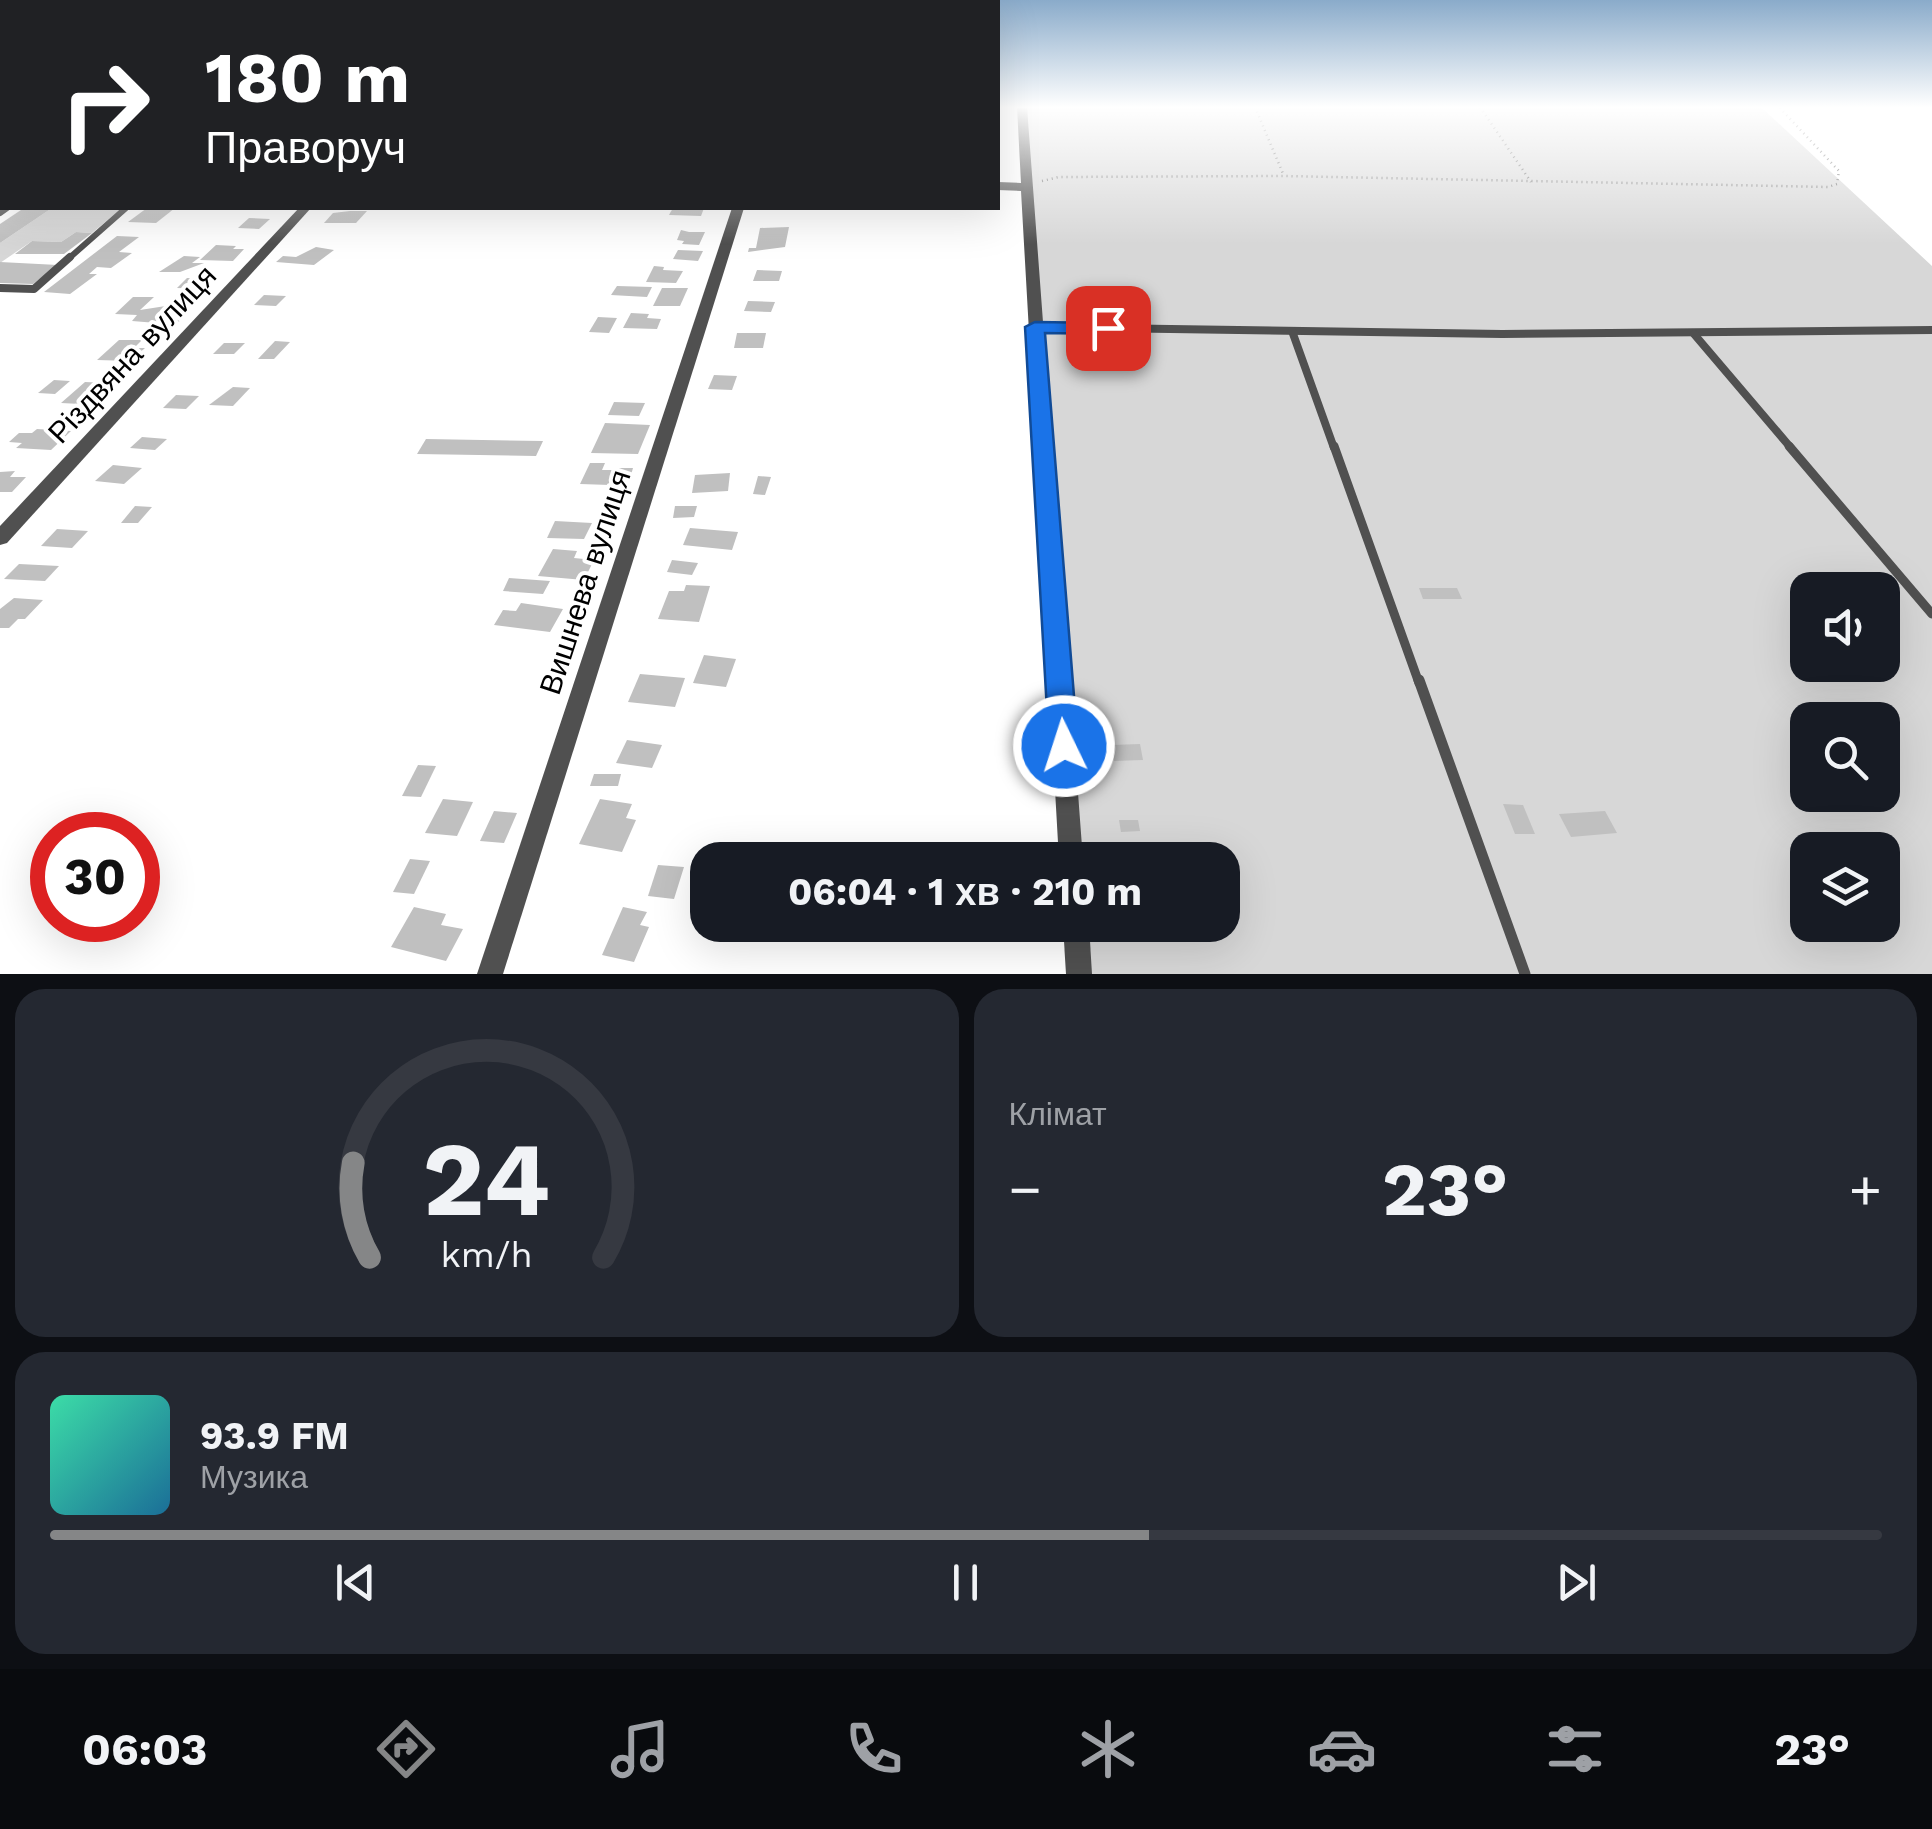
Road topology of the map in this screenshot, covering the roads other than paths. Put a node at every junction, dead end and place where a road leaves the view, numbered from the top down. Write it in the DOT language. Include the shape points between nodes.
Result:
graph roads {
  1 [pos="1023,152"];
  2 [pos="1000,186"];
  3 [pos="1024,187"];
  4 [pos="124,210"];
  5 [pos="303,210"];
  6 [pos="737,210"];
  7 [pos="0,288"];
  8 [pos="1035,327"];
  9 [pos="1932,330"];
  10 [pos="1292,331"];
  11 [pos="1694,334"];
  12 [pos="0,538"];
  13 [pos="1932,614"];
  14 [pos="1070,842"];
  15 [pos="1077,942"];
  16 [pos="490,974"];
  17 [pos="1079,974"];
  18 [pos="1526,974"];
  1 -- 3 [label="street"];
  2 -- 3 [label="street"];
  3 -- 8 [label="street"];
  4 -- 7 [label="lane" via="34,289"];
  5 -- 12 [label="street, Різдвяна вулиця"];
  6 -- 16 [label="street, Вишнева вулиця"];
  8 -- 10 [label="lane"];
  8 -- 14 [label="street"];
  9 -- 11 [label="lane"];
  10 -- 11 [label="lane"];
  10 -- 18 [label="lane"];
  11 -- 13 [label="lane"];
  15 -- 17 [label="street"];
}
